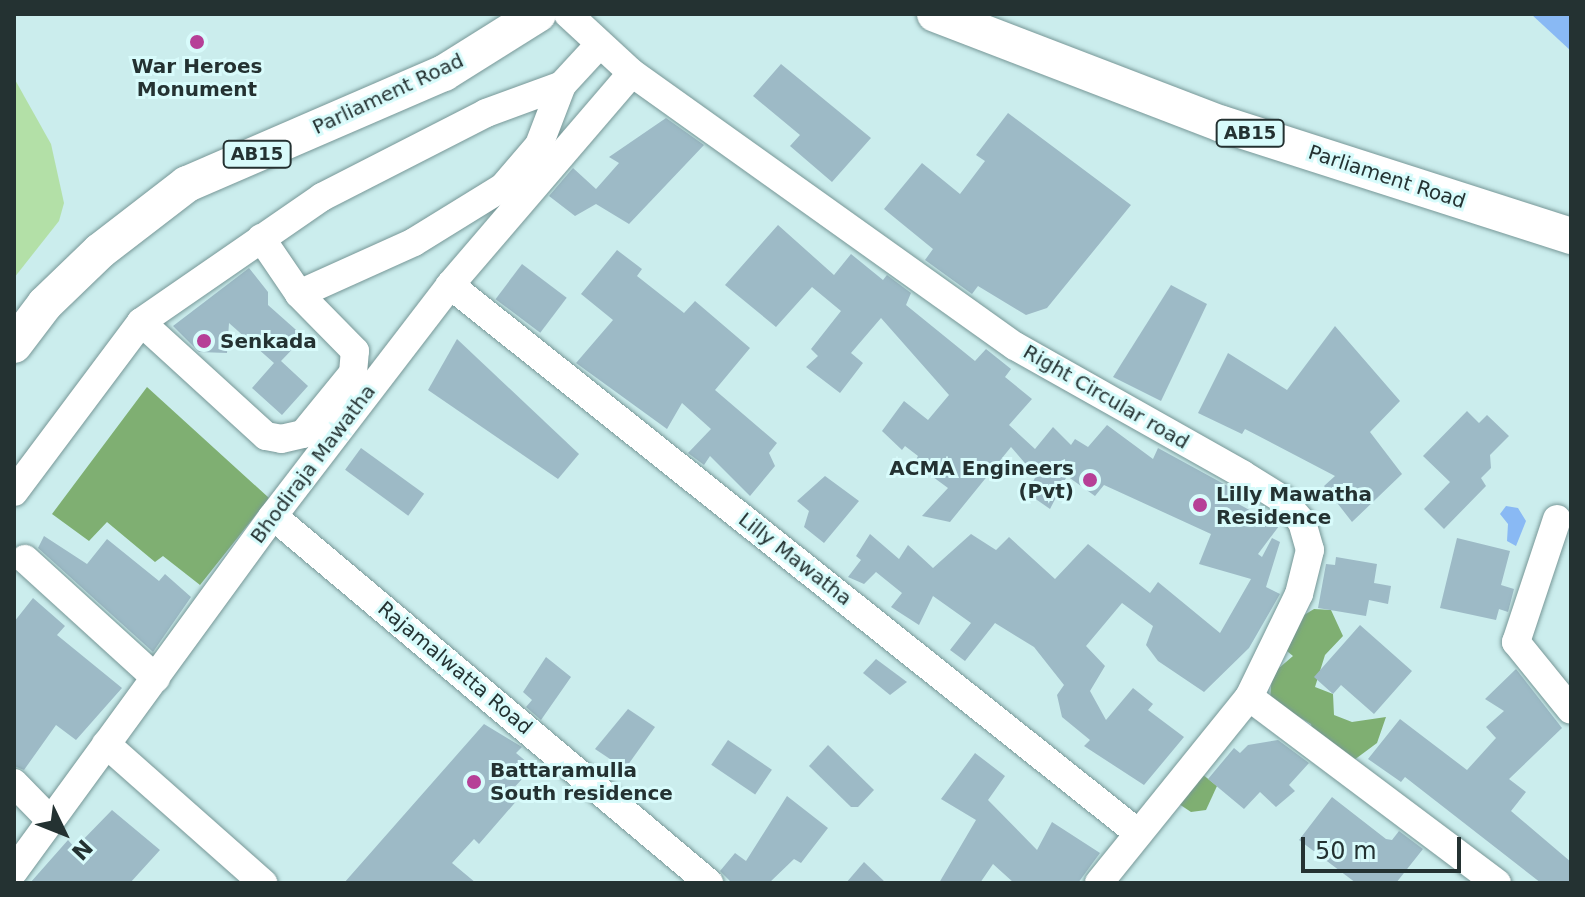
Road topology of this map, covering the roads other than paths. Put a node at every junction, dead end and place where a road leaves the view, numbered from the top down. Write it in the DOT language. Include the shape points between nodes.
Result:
graph roads {
  1 [pos="538,14"];
  2 [pos="568,14"];
  3 [pos="935,14"];
  4 [pos="598,46"];
  5 [pos="632,73"];
  6 [pos="562,85"];
  7 [pos="1571,236"];
  8 [pos="261,238"];
  9 [pos="450,285"];
  10 [pos="299,294"];
  11 [pos="141,322"];
  12 [pos="14,345"];
  13 [pos="14,492"];
  14 [pos="273,516"];
  15 [pos="1557,519"];
  16 [pos="25,559"];
  17 [pos="156,678"];
  18 [pos="1249,697"];
  19 [pos="1571,710"];
  20 [pos="106,744"];
  21 [pos="14,783"];
  22 [pos="49,819"];
  23 [pos="1138,833"];
  24 [pos="14,871"];
  25 [pos="1485,880"];
  26 [pos="263,883"];
  27 [pos="709,883"];
  28 [pos="1099,883"];
  1 -- 12 [label="main road, Parliament Road / AB15" via="444,73 187,184 100,251 45,304"];
  2 -- 4 [label="street, Right Circular road"];
  3 -- 7 [label="main road, Parliament Road / AB15" via="1222,124"];
  4 -- 5 [label="street, Right Circular road"];
  4 -- 6 [label="street"];
  5 -- 9 [label="street, Bhodiraja Mawatha"];
  5 -- 18 [label="street, Right Circular road" via="1015,346 1282,499 1302,522 1310,550 1299,594"];
  6 -- 8 [label="street" via="486,113 322,197"];
  6 -- 10 [label="street" via="539,145 503,187 414,242"];
  8 -- 10 [label="street"];
  8 -- 11 [label="street"];
  9 -- 14 [label="street, Bhodiraja Mawatha"];
  9 -- 23 [label="street, Lilly Mawatha"];
  10 -- 11 [label="street" via="355,351 353,373 303,434 281,439 266,436"];
  11 -- 13 [label="street"];
  14 -- 17 [label="street, Bhodiraja Mawatha"];
  14 -- 27 [label="street, Rajamalwatta Road"];
  15 -- 19 [label="street" via="1516,642"];
  16 -- 17 [label="street"];
  17 -- 20 [label="street, Bhodiraja Mawatha"];
  18 -- 23 [label="street, Right Circular road"];
  18 -- 25 [label="street"];
  20 -- 22 [label="street, Bhodiraja Mawatha"];
  20 -- 26 [label="street"];
  21 -- 22 [label="street"];
  22 -- 24 [label="street, Bhodiraja Mawatha"];
  23 -- 28 [label="street, Right Circular road"];
}
